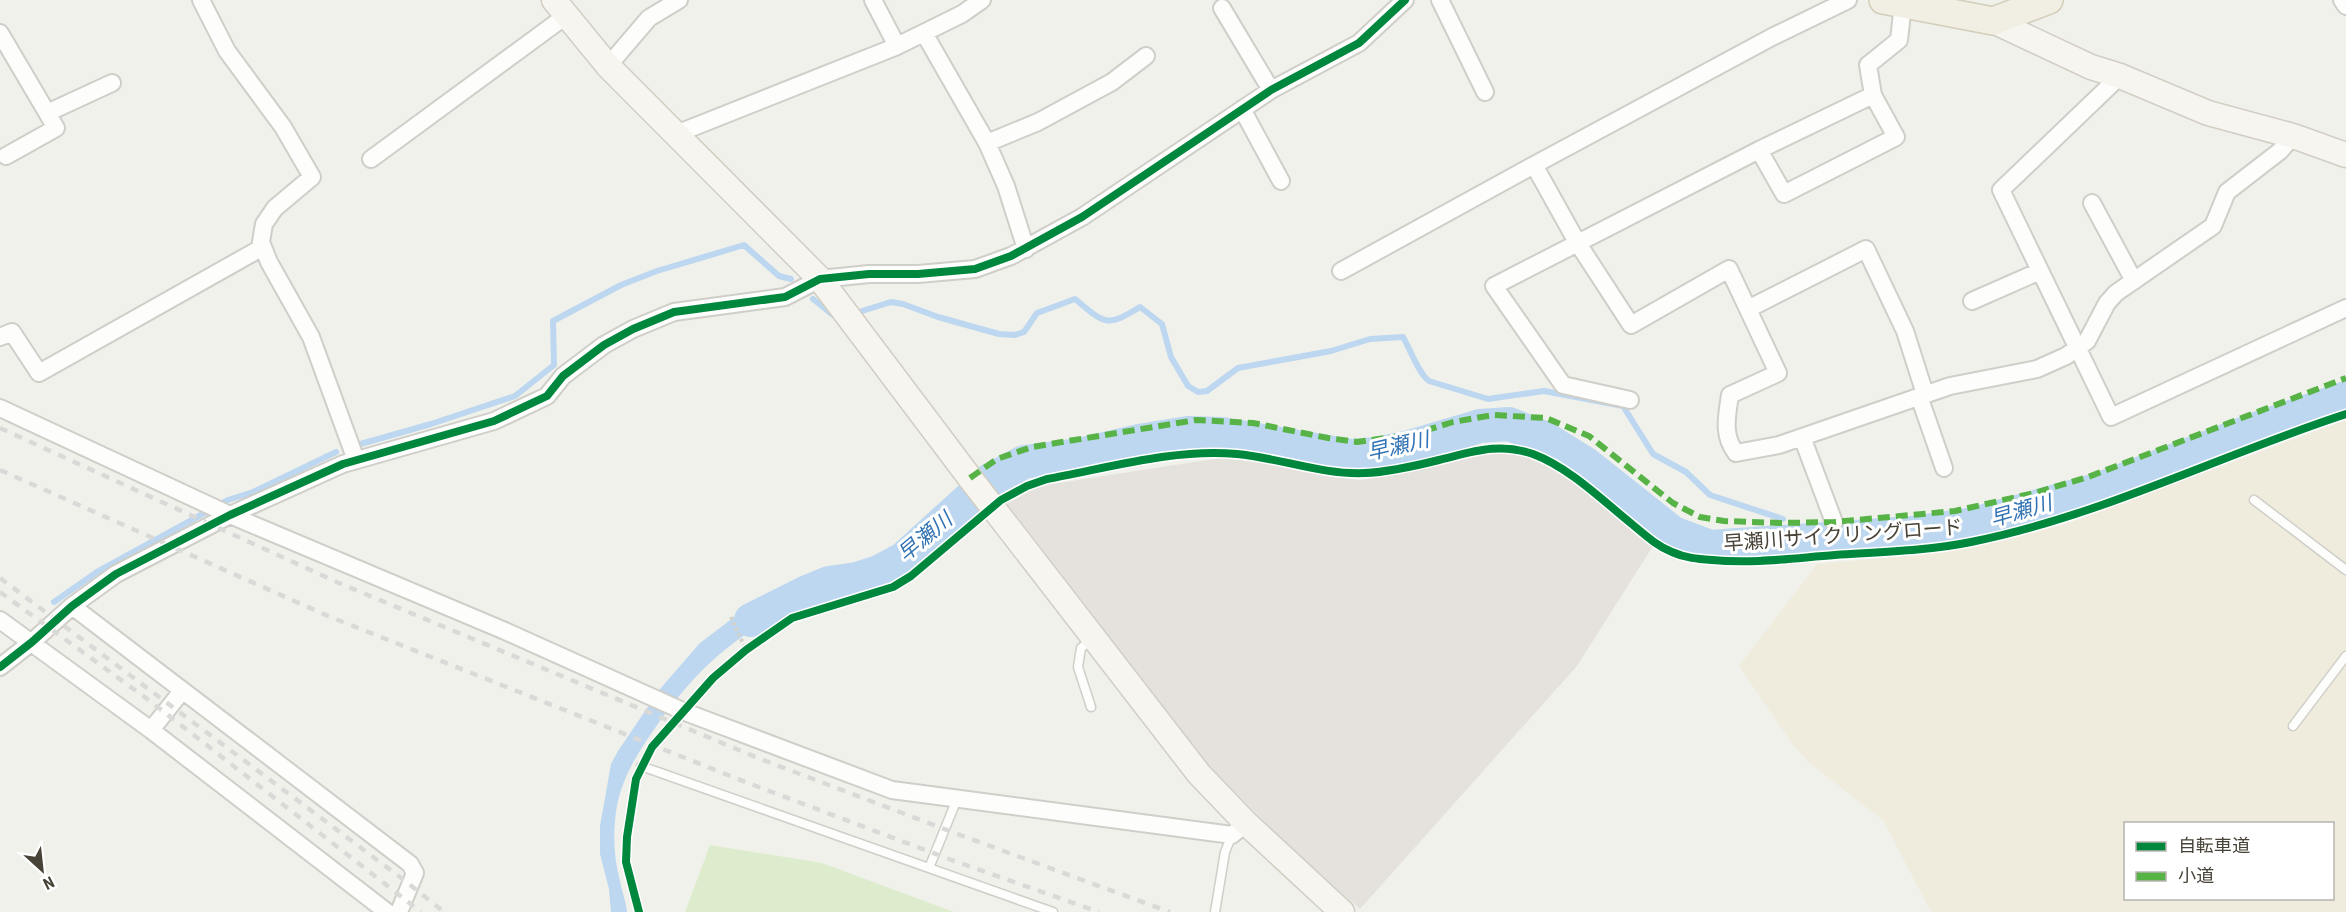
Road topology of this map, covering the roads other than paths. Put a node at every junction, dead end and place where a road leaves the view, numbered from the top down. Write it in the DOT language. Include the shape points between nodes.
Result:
graph roads {
  1 [pos="201,0"];
  2 [pos="679,0"];
  3 [pos="873,0"];
  4 [pos="982,0"];
  5 [pos="1405,0"];
  6 [pos="1440,0"];
  7 [pos="1848,0"];
  8 [pos="2049,0"];
  9 [pos="2342,0"];
  10 [pos="1893,2"];
  11 [pos="2346,6"];
  12 [pos="561,8"];
  13 [pos="1222,8"];
  14 [pos="1993,21"];
  15 [pos="0,33"];
  16 [pos="924,33"];
  17 [pos="897,46"];
  18 [pos="1146,56"];
  19 [pos="608,66"];
  20 [pos="2120,76"];
  21 [pos="112,83"];
  22 [pos="1271,90"];
  23 [pos="1485,92"];
  24 [pos="1873,95"];
  25 [pos="1242,109"];
  26 [pos="47,113"];
  27 [pos="676,134"];
  28 [pos="2293,136"];
  29 [pos="987,143"];
  30 [pos="1759,150"];
  31 [pos="2346,155"];
  32 [pos="6,156"];
  33 [pos="371,159"];
  34 [pos="1534,165"];
  35 [pos="1281,181"];
  36 [pos="2092,203"];
  37 [pos="1577,242"];
  38 [pos="263,247"];
  39 [pos="1026,249"];
  40 [pos="1341,271"];
  41 [pos="2040,271"];
  42 [pos="820,279"];
  43 [pos="2134,281"];
  44 [pos="1972,301"];
  45 [pos="2346,308"];
  46 [pos="1748,309"];
  47 [pos="0,337"];
  48 [pos="2078,348"];
  49 [pos="1922,395"];
  50 [pos="1630,400"];
  51 [pos="0,408"];
  52 [pos="1802,437"];
  53 [pos="356,460"];
  54 [pos="1944,468"];
  55 [pos="2254,500"];
  56 [pos="230,515"];
  57 [pos="1834,522"];
  58 [pos="2346,570"];
  59 [pos="72,606"];
  60 [pos="0,620"];
  61 [pos="1093,638"];
  62 [pos="32,642"];
  63 [pos="2346,657"];
  64 [pos="0,667"];
  65 [pos="182,691"];
  66 [pos="1091,707"];
  67 [pos="2293,726"];
  68 [pos="151,730"];
  69 [pos="641,766"];
  70 [pos="957,799"];
  71 [pos="1239,829"];
  72 [pos="929,868"];
  73 [pos="387,912"];
  74 [pos="399,912"];
  75 [pos="1053,912"];
  76 [pos="1215,912"];
  77 [pos="1342,912"];
  1 -- 38 [label="street" via="227,51 284,128 312,177 275,208 264,224"];
  2 -- 19 [label="street" via="649,18"];
  3 -- 17 [label="street"];
  4 -- 16 [label="street"];
  5 -- 22 [label="street" via="1359,43"];
  6 -- 23 [label="street"];
  7 -- 34 [label="street"];
  8 -- 14 [label="main road"];
  9 -- 11 [label="street"];
  10 -- 14 [label="main road"];
  10 -- 24 [label="street" via="1899,40 1868,65"];
  12 -- 19 [label="street"];
  12 -- 33 [label="street"];
  13 -- 22 [label="street"];
  14 -- 20 [label="street" via="2091,68"];
  15 -- 26 [label="street"];
  16 -- 17 [label="street"];
  16 -- 29 [label="street"];
  17 -- 27 [label="street"];
  18 -- 29 [label="street" via="1101,88 1038,122"];
  19 -- 27 [label="street"];
  20 -- 28 [label="street" via="2208,113"];
  20 -- 41 [label="street" via="2001,190"];
  21 -- 26 [label="street"];
  22 -- 25 [label="street"];
  24 -- 30 [label="street"];
  24 -- 30 [label="street" via="1896,137 1784,194"];
  25 -- 35 [label="street"];
  25 -- 39 [label="street" via="1082,217"];
  26 -- 32 [label="street" via="56,128"];
  27 -- 42 [label="street"];
  28 -- 31 [label="street"];
  28 -- 43 [label="street" via="2280,151 2227,192 2213,226"];
  29 -- 39 [label="street"];
  30 -- 37 [label="street"];
  34 -- 37 [label="street"];
  34 -- 40 [label="street"];
  36 -- 43 [label="street"];
  37 -- 46 [label="street" via="1631,325 1729,269"];
  37 -- 50 [label="street" via="1494,286 1563,385"];
  38 -- 47 [label="street" via="39,374 12,332"];
  38 -- 53 [label="street" via="311,337"];
  39 -- 42 [label="street" via="975,269"];
  41 -- 44 [label="street"];
  41 -- 48 [label="street"];
  42 -- 53 [label="street" via="785,297 674,312 604,345 563,376 547,396 494,421"];
  42 -- 61 [label="street"];
  43 -- 48 [label="street" via="2116,293 2087,341"];
  45 -- 48 [label="street" via="2111,417"];
  46 -- 49 [label="street" via="1866,249 1905,331"];
  46 -- 52 [label="street" via="1778,373 1730,395 1726,425 1729,444 1736,453 1747,453"];
  48 -- 49 [label="street" via="2037,369"];
  49 -- 52 [label="street"];
  49 -- 54 [label="street"];
  51 -- 56 [label="street"];
  52 -- 57 [label="street"];
  53 -- 56 [label="street"];
  55 -- 58 [label="lane"];
  56 -- 59 [label="street" via="116,574"];
  56 -- 70 [label="street" via="678,708 892,790"];
  59 -- 62 [label="street"];
  59 -- 65 [label="street"];
  60 -- 62 [label="street"];
  61 -- 66 [label="lane" via="1081,648 1078,667"];
  61 -- 71 [label="street"];
  62 -- 64 [label="street"];
  62 -- 68 [label="street"];
  63 -- 67 [label="lane"];
  65 -- 68 [label="street"];
  65 -- 74 [label="street" via="410,864 415,873"];
  68 -- 73 [label="street"];
  69 -- 72 [label="lane"];
  70 -- 71 [label="street"];
  70 -- 72 [label="lane"];
  71 -- 76 [label="lane" via="1225,852"];
  71 -- 77 [label="street"];
  72 -- 75 [label="lane"];
}
